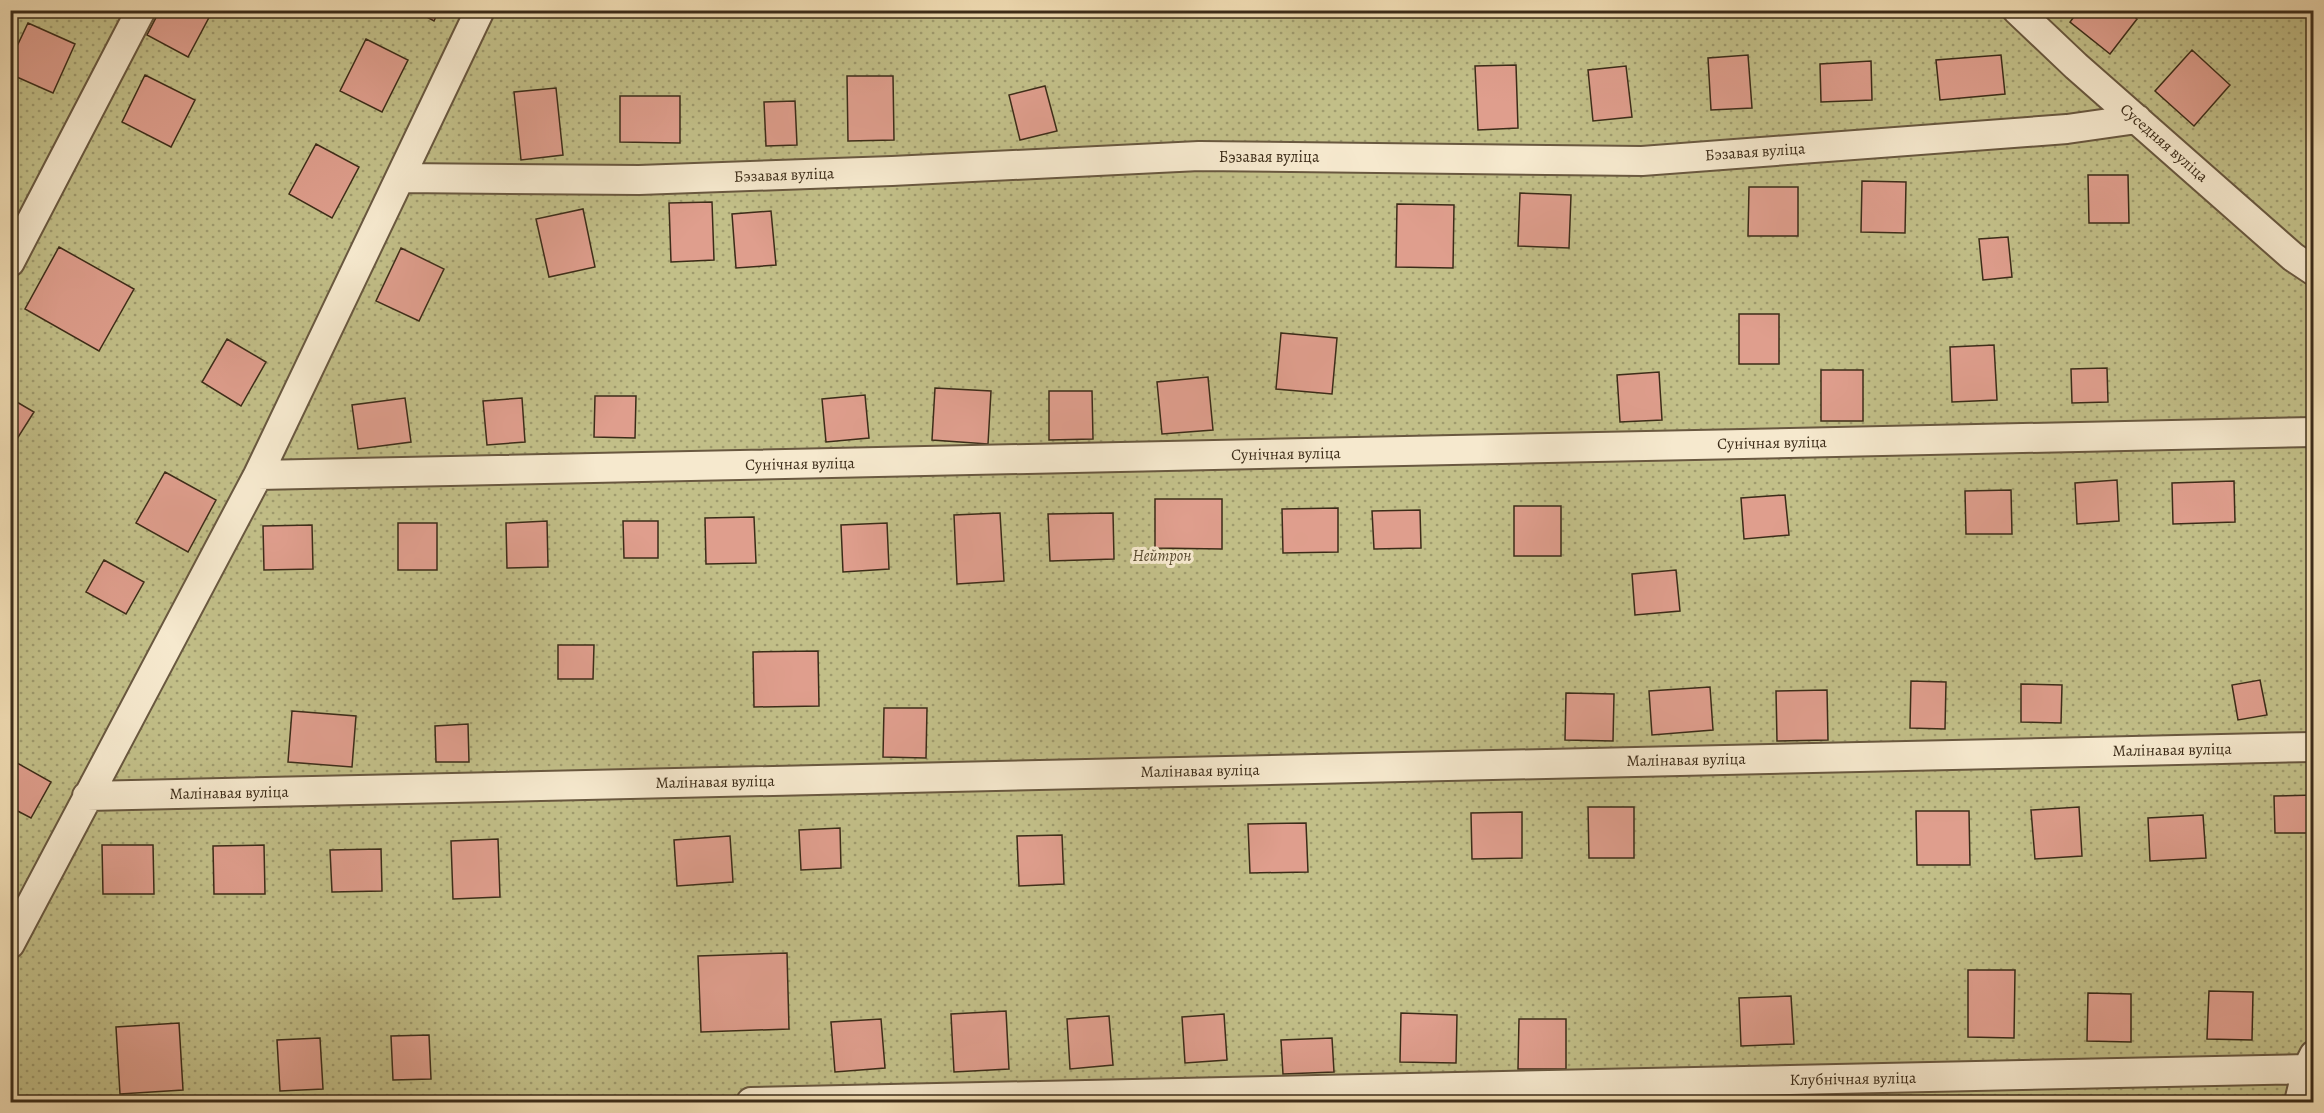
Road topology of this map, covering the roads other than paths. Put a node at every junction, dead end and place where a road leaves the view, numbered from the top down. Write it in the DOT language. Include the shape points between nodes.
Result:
graph roads {
  1 [pos="141,10"];
  2 [pos="480,10"];
  3 [pos="2017,10"];
  4 [pos="2137,119"];
  5 [pos="400,178"];
  6 [pos="10,262"];
  7 [pos="2313,271"];
  8 [pos="2313,432"];
  9 [pos="258,475"];
  10 [pos="2313,747"];
  11 [pos="87,796"];
  12 [pos="10,944"];
  13 [pos="2310,1062"];
  14 [pos="751,1102"];
  15 [pos="2299,1102"];
  1 -- 6 [label="street"];
  2 -- 5 [label="street"];
  3 -- 4 [label="street, Суседняя вуліца"];
  4 -- 5 [label="street, Бэзавая вуліца" via="2067,129 1642,161 1199,156 650,180"];
  4 -- 7 [label="street, Суседняя вуліца"];
  5 -- 9 [label="street"];
  8 -- 9 [label="street, Сунічная вуліца"];
  9 -- 11 [label="street"];
  10 -- 11 [label="street, Малінавая вуліца"];
  11 -- 12 [label="street"];
  13 -- 14 [label="street, Клубнічная вуліца"];
  13 -- 15 [label="street"];
}
